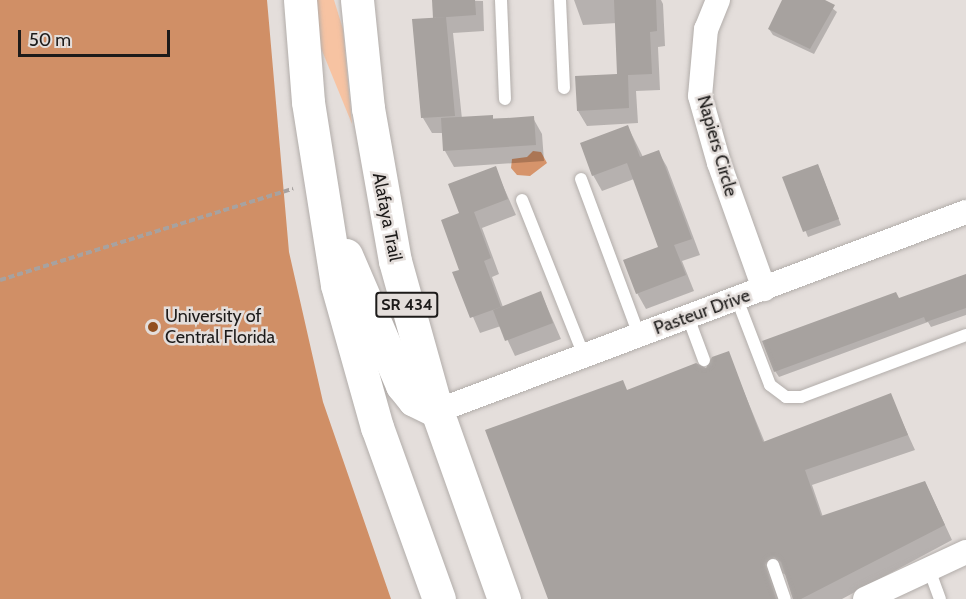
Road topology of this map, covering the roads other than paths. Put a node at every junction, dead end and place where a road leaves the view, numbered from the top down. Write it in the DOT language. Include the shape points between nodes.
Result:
graph roads {
  1 [pos="300,0"];
  2 [pos="357,0"];
  3 [pos="501,0"];
  4 [pos="560,0"];
  5 [pos="718,0"];
  6 [pos="564,88"];
  7 [pos="505,99"];
  8 [pos="581,179"];
  9 [pos="307,194"];
  10 [pos="522,200"];
  11 [pos="966,212"];
  12 [pos="764,289"];
  13 [pos="737,299"];
  14 [pos="687,317"];
  15 [pos="639,335"];
  16 [pos="966,335"];
  17 [pos="584,356"];
  18 [pos="704,360"];
  19 [pos="437,411"];
  20 [pos="966,552"];
  21 [pos="772,565"];
  22 [pos="929,569"];
  23 [pos="871,598"];
  24 [pos="439,599"];
  25 [pos="504,599"];
  26 [pos="785,599"];
  27 [pos="940,599"];
  1 -- 9 [label="main road"];
  2 -- 19 [label="main road, Alafaya Trail / SR 434" via="379,183 395,261"];
  3 -- 7 [label="lane"];
  4 -- 6 [label="lane"];
  5 -- 12 [label="street, Napiers Circle" via="706,29 700,96"];
  8 -- 15 [label="lane"];
  9 -- 19 [label="main road" via="402,385 414,400"];
  9 -- 24 [label="main road" via="355,355"];
  10 -- 17 [label="lane"];
  11 -- 12 [label="street, Pasteur Drive"];
  12 -- 13 [label="street, Pasteur Drive"];
  13 -- 14 [label="street, Pasteur Drive"];
  13 -- 16 [label="lane" via="770,385 786,397 801,397"];
  14 -- 15 [label="street, Pasteur Drive"];
  14 -- 18 [label="lane"];
  15 -- 17 [label="street, Pasteur Drive"];
  17 -- 19 [label="street, Pasteur Drive"];
  19 -- 25 [label="main road, Alafaya Trail / SR 434"];
  20 -- 22 [label="street"];
  21 -- 26 [label="lane"];
  22 -- 23 [label="street"];
  22 -- 27 [label="lane"];
}
